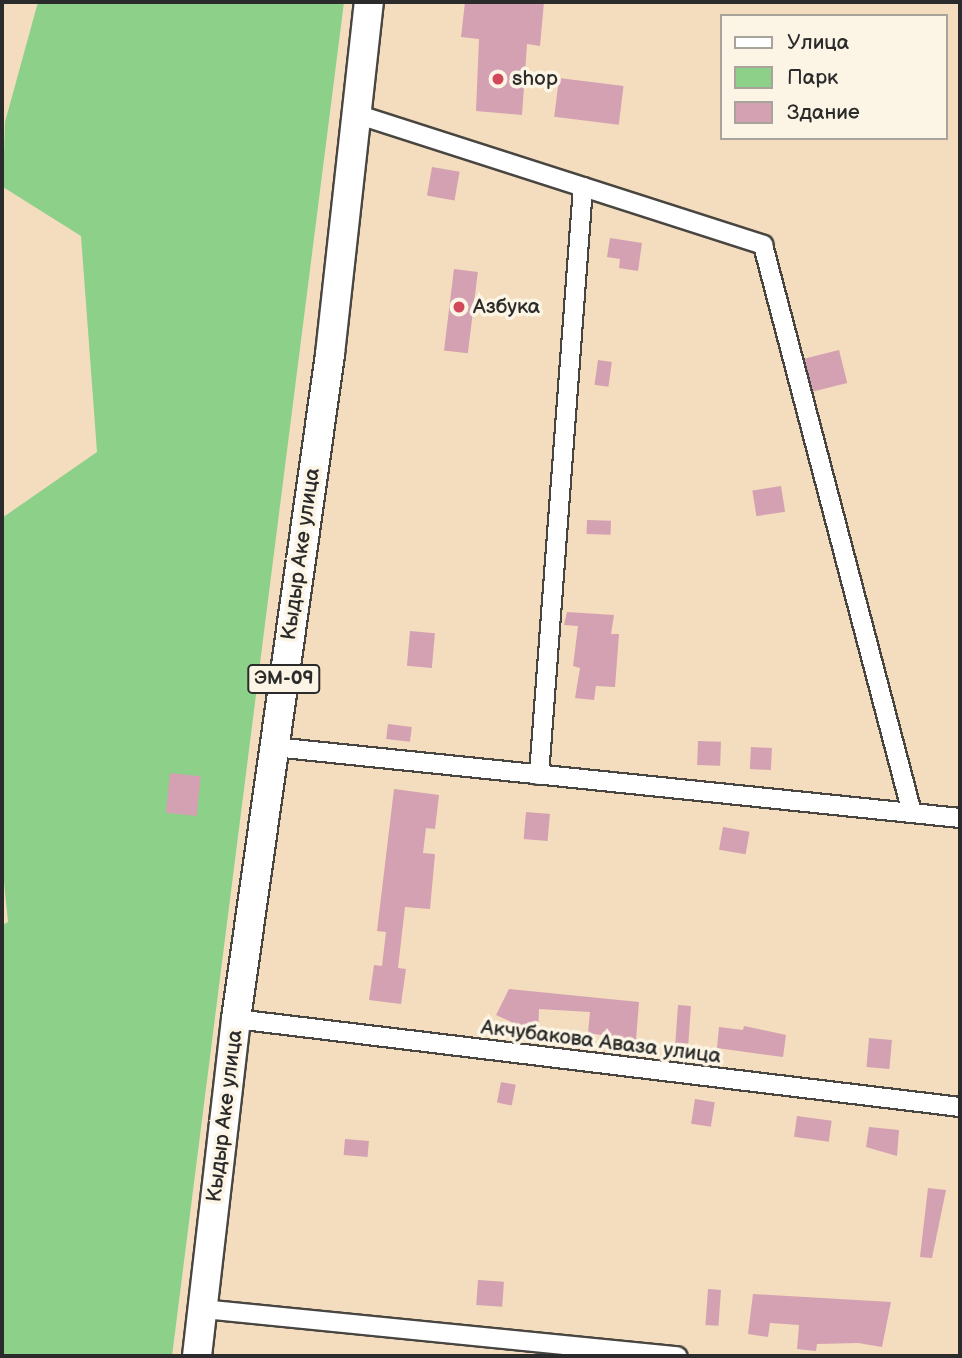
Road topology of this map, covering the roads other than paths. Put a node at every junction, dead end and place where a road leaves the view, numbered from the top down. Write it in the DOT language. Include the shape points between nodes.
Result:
graph roads {
  1 [pos="369,2"];
  2 [pos="356,114"];
  3 [pos="583,187"];
  4 [pos="274,747"];
  5 [pos="539,775"];
  6 [pos="912,813"];
  7 [pos="960,818"];
  8 [pos="236,1019"];
  9 [pos="960,1107"];
  10 [pos="203,1309"];
  11 [pos="197,1356"];
  12 [pos="678,1356"];
  1 -- 2 [label="highway, Кыдыр Аке улица / ЭМ-09"];
  2 -- 3 [label="street"];
  2 -- 4 [label="highway, Кыдыр Аке улица / ЭМ-09" via="330,355"];
  3 -- 5 [label="street"];
  3 -- 6 [label="street" via="763,245"];
  4 -- 5 [label="street"];
  4 -- 8 [label="highway, Кыдыр Аке улица / ЭМ-09"];
  5 -- 6 [label="street"];
  6 -- 7 [label="street"];
  8 -- 9 [label="street, Акчубакова Аваза улица"];
  8 -- 10 [label="highway, Кыдыр Аке улица / ЭМ-09"];
  10 -- 11 [label="highway, Кыдыр Аке улица / ЭМ-09"];
  10 -- 12 [label="street"];
}
